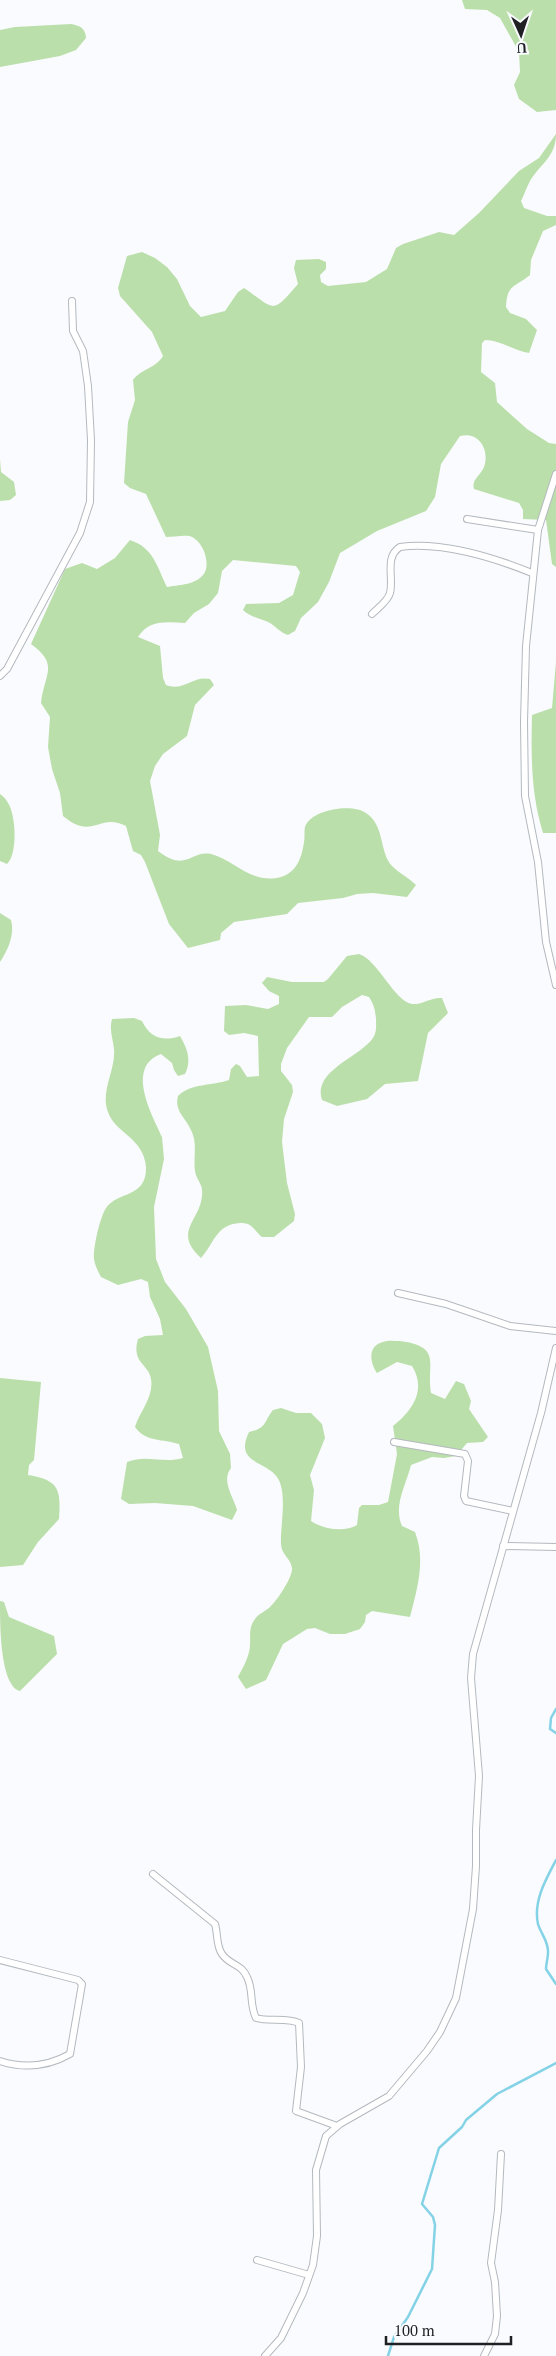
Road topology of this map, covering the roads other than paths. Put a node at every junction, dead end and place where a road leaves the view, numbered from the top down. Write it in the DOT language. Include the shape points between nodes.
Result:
graph roads {
  1 [pos="72,301"];
  2 [pos="556,474"];
  3 [pos="467,519"];
  4 [pos="538,530"];
  5 [pos="532,572"];
  6 [pos="372,614"];
  7 [pos="0,676"];
  8 [pos="556,985"];
  9 [pos="398,1293"];
  10 [pos="556,1331"];
  11 [pos="556,1348"];
  12 [pos="394,1442"];
  13 [pos="513,1511"];
  14 [pos="503,1546"];
  15 [pos="556,1546"];
  16 [pos="153,1874"];
  17 [pos="0,1960"];
  18 [pos="0,2061"];
  19 [pos="337,2126"];
  20 [pos="500,2154"];
  21 [pos="257,2260"];
  22 [pos="309,2275"];
  23 [pos="264,2356"];
  24 [pos="484,2356"];
  1 -- 7 [label="street" via="72,331 83,351 88,386 90,502 80,533"];
  2 -- 4 [label="street"];
  3 -- 4 [label="street"];
  4 -- 5 [label="street"];
  5 -- 6 [label="street" via="502,561 436,547 400,547 394,552 390,567 390,593"];
  5 -- 8 [label="street" via="524,671 524,788 538,862 546,942"];
  9 -- 10 [label="street" via="446,1304 510,1326"];
  11 -- 13 [label="street"];
  12 -- 13 [label="street" via="464,1454 468,1461 466,1501"];
  13 -- 14 [label="street"];
  14 -- 15 [label="street"];
  14 -- 19 [label="street" via="473,1654 471,1678 479,1776 476,1866 473,1909 456,1998 427,2052 389,2096"];
  16 -- 19 [label="street" via="215,1924 220,1952 241,1967 247,1977 253,1993 251,2008 256,2018 299,2024 301,2067 296,2111"];
  17 -- 18 [label="street" via="78,1980 82,1984 70,2054 39,2066 16,2066"];
  19 -- 22 [label="street" via="326,2136 316,2170 318,2236"];
  20 -- 24 [label="street" via="498,2210 491,2263 498,2316 495,2334"];
  21 -- 22 [label="street"];
  22 -- 23 [label="street" via="281,2338"];
}
